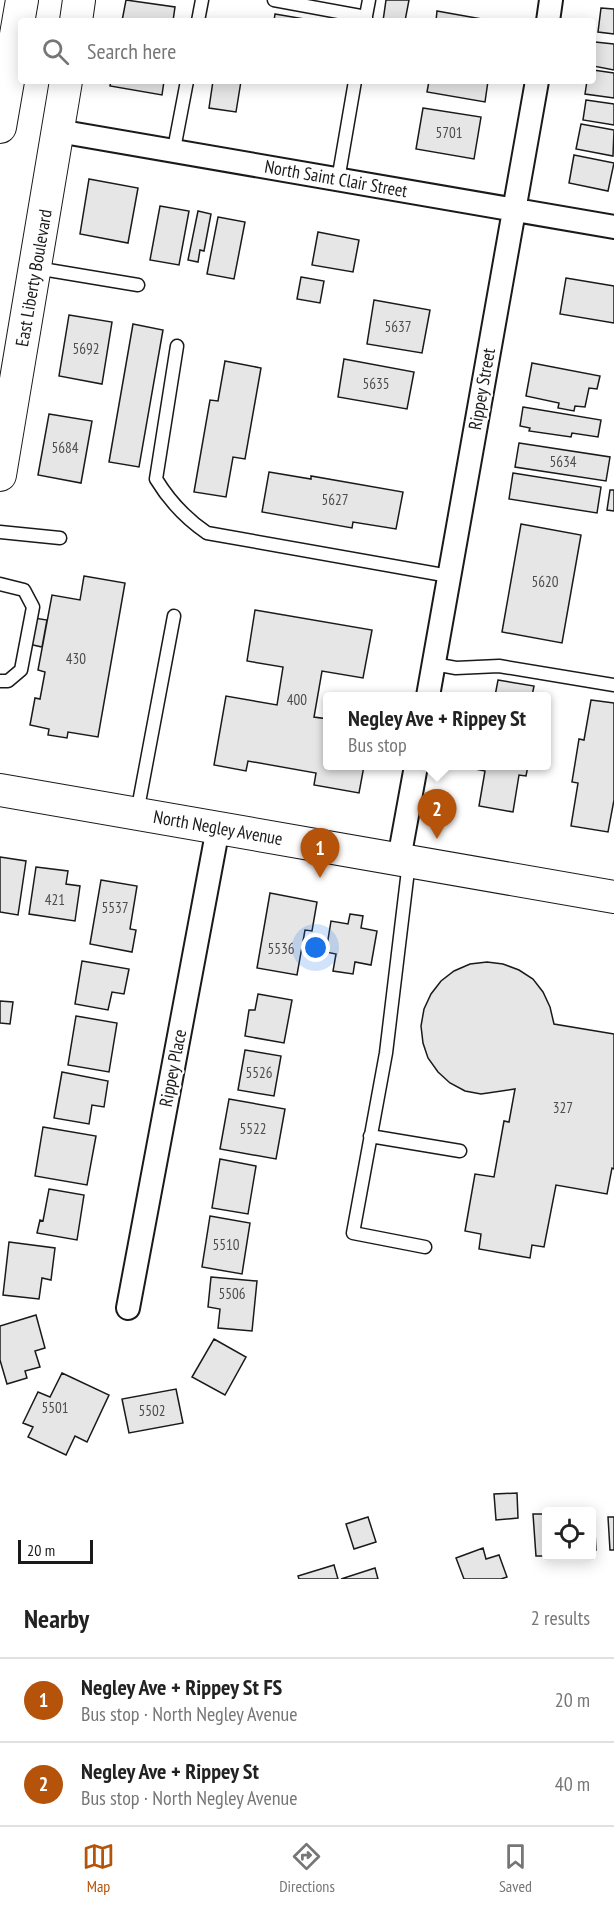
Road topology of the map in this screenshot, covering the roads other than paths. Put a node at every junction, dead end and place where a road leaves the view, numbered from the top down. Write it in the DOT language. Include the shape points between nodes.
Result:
graph roads {
  1 [pos="22,0"];
  2 [pos="79,0"];
  3 [pos="202,0"];
  4 [pos="274,0"];
  5 [pos="369,0"];
  6 [pos="551,0"];
  7 [pos="19,18"];
  8 [pos="76,18"];
  9 [pos="199,18"];
  10 [pos="361,18"];
  11 [pos="366,18"];
  12 [pos="548,18"];
  13 [pos="18,22"];
  14 [pos="66,84"];
  15 [pos="186,84"];
  16 [pos="354,84"];
  17 [pos="536,84"];
  18 [pos="0,122"];
  19 [pos="58,131"];
  20 [pos="174,149"];
  21 [pos="338,180"];
  22 [pos="514,209"];
  23 [pos="614,226"];
  24 [pos="36,268"];
  25 [pos="138,285"];
  26 [pos="177,346"];
  27 [pos="0,475"];
  28 [pos="0,532"];
  29 [pos="60,538"];
  30 [pos="449,576"];
  31 [pos="0,584"];
  32 [pos="174,616"];
  33 [pos="434,664"];
  34 [pos="0,681"];
  35 [pos="614,686"];
  36 [pos="429,692"];
  37 [pos="415,770"];
  38 [pos="0,790"];
  39 [pos="136,814"];
  40 [pos="218,828"];
  41 [pos="404,860"];
  42 [pos="614,897"];
  43 [pos="370,1136"];
  44 [pos="460,1151"];
  45 [pos="425,1247"];
  46 [pos="128,1308"];
  1 -- 7 [label="main road"];
  2 -- 8 [label="main road"];
  3 -- 9 [label="lane"];
  4 -- 10 [label="lane"];
  5 -- 11 [label="lane"];
  6 -- 12 [label="street"];
  13 -- 18 [label="main road"];
  14 -- 19 [label="main road, East Liberty Boulevard"];
  15 -- 20 [label="lane"];
  16 -- 21 [label="lane"];
  17 -- 22 [label="street, Rippey Street"];
  19 -- 20 [label="street, North Saint Clair Street"];
  19 -- 24 [label="main road, East Liberty Boulevard"];
  20 -- 21 [label="street, North Saint Clair Street"];
  21 -- 22 [label="street, North Saint Clair Street"];
  22 -- 23 [label="street, North Saint Clair Street"];
  22 -- 30 [label="street, Rippey Street"];
  24 -- 25 [label="lane"];
  24 -- 27 [label="main road, East Liberty Boulevard"];
  26 -- 30 [label="lane" via="156,479 168,500 191,522 207,532"];
  28 -- 29 [label="lane"];
  30 -- 33 [label="street, Rippey Street"];
  31 -- 34 [label="lane" via="24,591 33,607 21,670 8,681"];
  32 -- 39 [label="lane"];
  33 -- 35 [label="lane" via="456,668 499,666"];
  33 -- 36 [label="street, Rippey Street"];
  37 -- 41 [label="street"];
  38 -- 39 [label="main road, North Negley Avenue"];
  39 -- 40 [label="main road, North Negley Avenue"];
  40 -- 41 [label="main road, North Negley Avenue"];
  40 -- 46 [label="street, Rippey Place"];
  41 -- 42 [label="main road, North Negley Avenue"];
  41 -- 43 [label="lane" via="386,1053"];
  43 -- 44 [label="lane"];
  43 -- 45 [label="lane" via="353,1233"];
}
